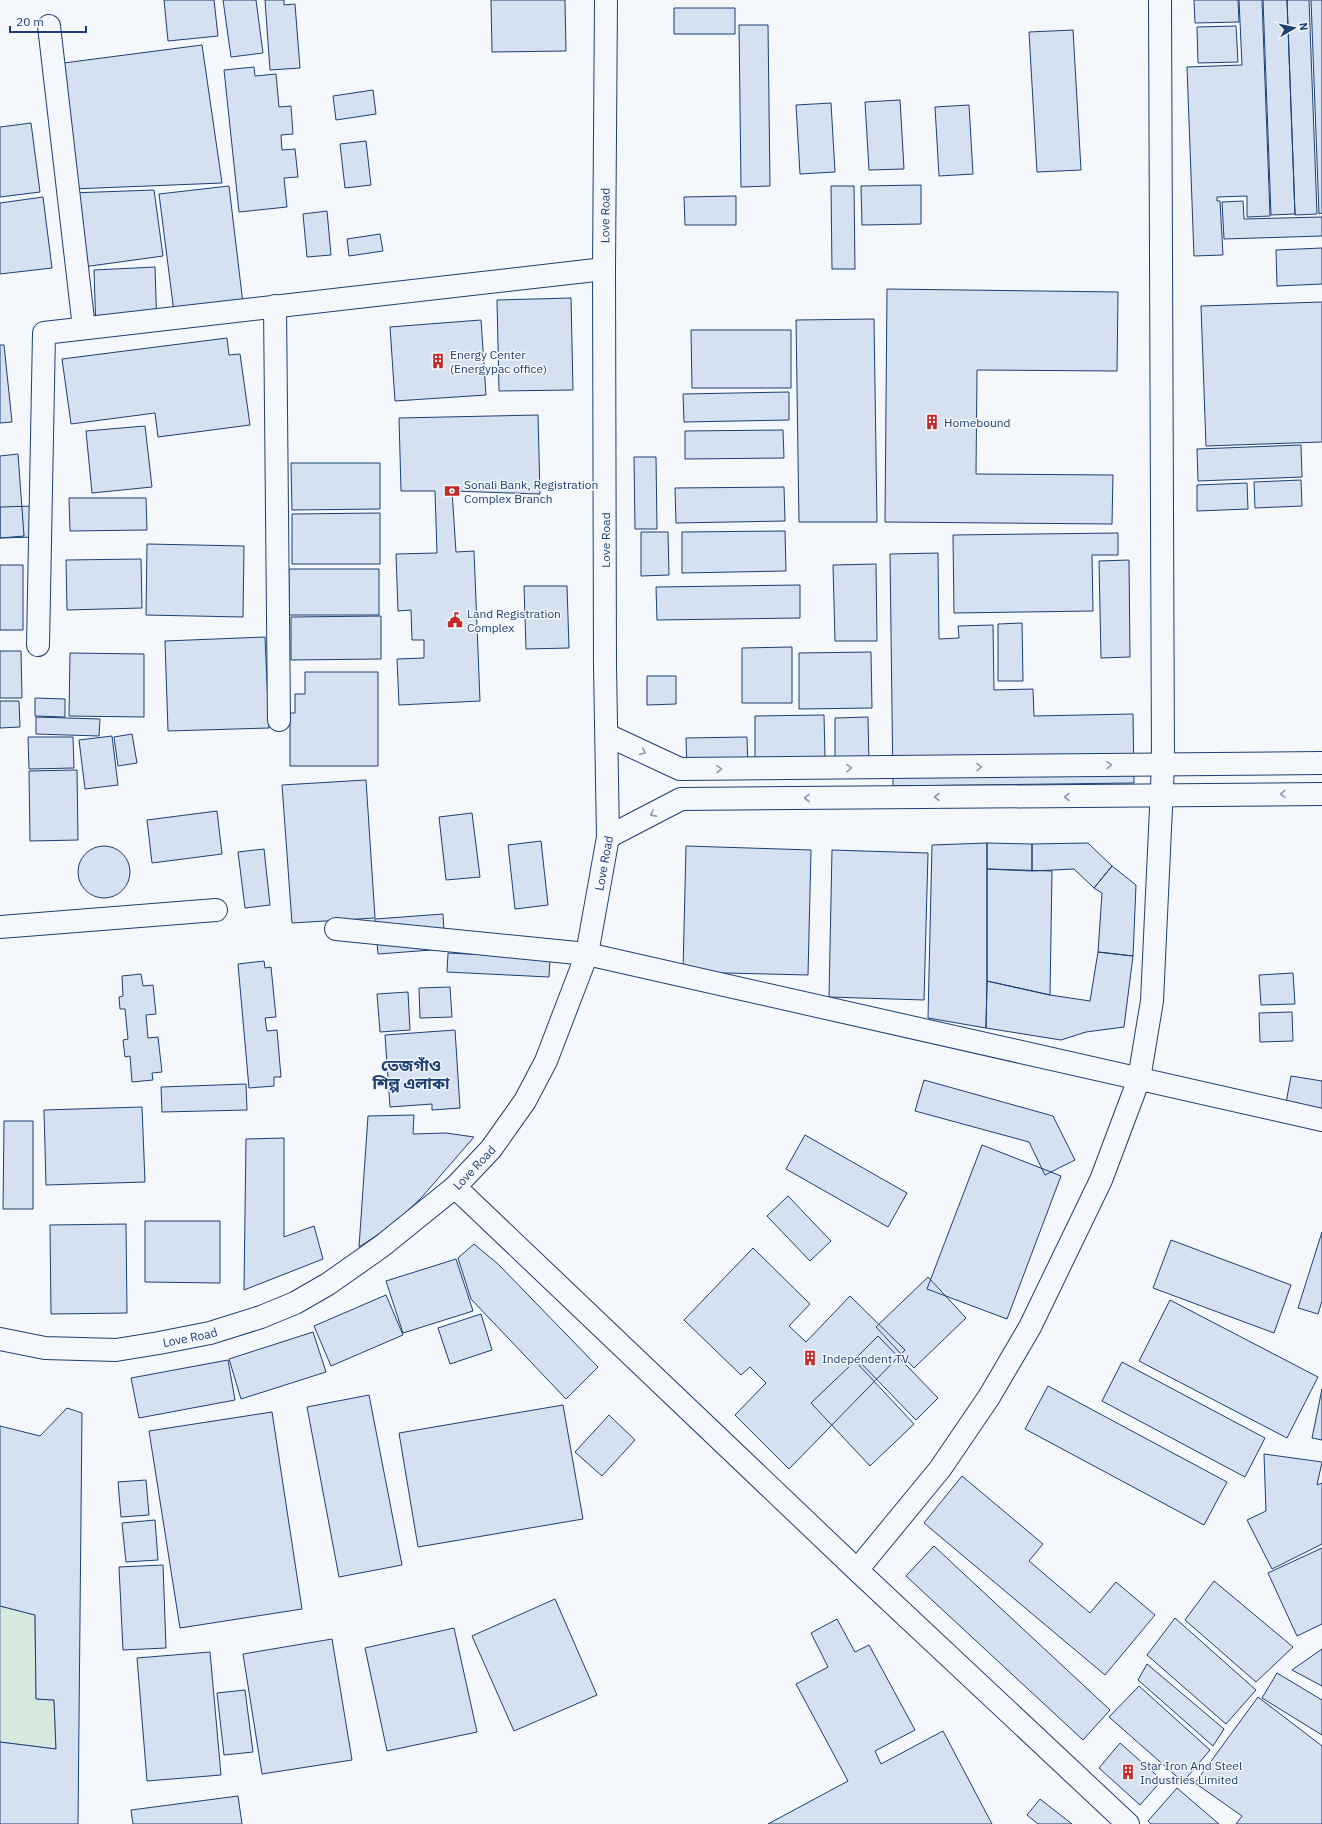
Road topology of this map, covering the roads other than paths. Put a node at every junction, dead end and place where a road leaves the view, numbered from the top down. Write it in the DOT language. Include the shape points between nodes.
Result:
graph roads {
  1 [pos="606,0"];
  2 [pos="1160,0"];
  3 [pos="49,26"];
  4 [pos="604,268"];
  5 [pos="275,306"];
  6 [pos="84,328"];
  7 [pos="38,645"];
  8 [pos="279,720"];
  9 [pos="607,736"];
  10 [pos="1322,763"];
  11 [pos="1164,765"];
  12 [pos="680,769"];
  13 [pos="1322,794"];
  14 [pos="1162,796"];
  15 [pos="681,799"];
  16 [pos="608,837"];
  17 [pos="216,910"];
  18 [pos="0,927"];
  19 [pos="336,930"];
  20 [pos="587,954"];
  21 [pos="1140,1079"];
  22 [pos="1322,1120"];
  23 [pos="455,1187"];
  24 [pos="0,1338"];
  25 [pos="857,1570"];
  26 [pos="1128,1824"];
  1 -- 4 [label="street, Love Road"];
  2 -- 11 [label="street"];
  3 -- 6 [label="street"];
  4 -- 5 [label="street"];
  4 -- 9 [label="street, Love Road"];
  5 -- 6 [label="street"];
  5 -- 8 [label="street"];
  6 -- 7 [label="street" via="44,333"];
  9 -- 12 [label="street, one-way"];
  9 -- 16 [label="street, Love Road"];
  10 -- 11 [label="street"];
  12 -- 11 [label="street, one-way"];
  11 -- 14 [label="street"];
  12 -- 15 [label="street"];
  13 -- 14 [label="street, one-way"];
  14 -- 15 [label="street, one-way"];
  14 -- 21 [label="street" via="1152,1001"];
  15 -- 16 [label="street, one-way"];
  16 -- 20 [label="street, Love Road"];
  17 -- 18 [label="street"];
  19 -- 20 [label="street"];
  20 -- 21 [label="street"];
  20 -- 23 [label="street, Love Road" via="546,1061 525,1101 491,1149"];
  21 -- 22 [label="street"];
  21 -- 25 [label="street" via="1101,1180 1030,1327 989,1396 940,1469"];
  23 -- 24 [label="street, Love Road" via="382,1246 328,1284 295,1303 261,1317 210,1333 116,1350 45,1348"];
  23 -- 25 [label="street"];
  25 -- 26 [label="street"];
}
